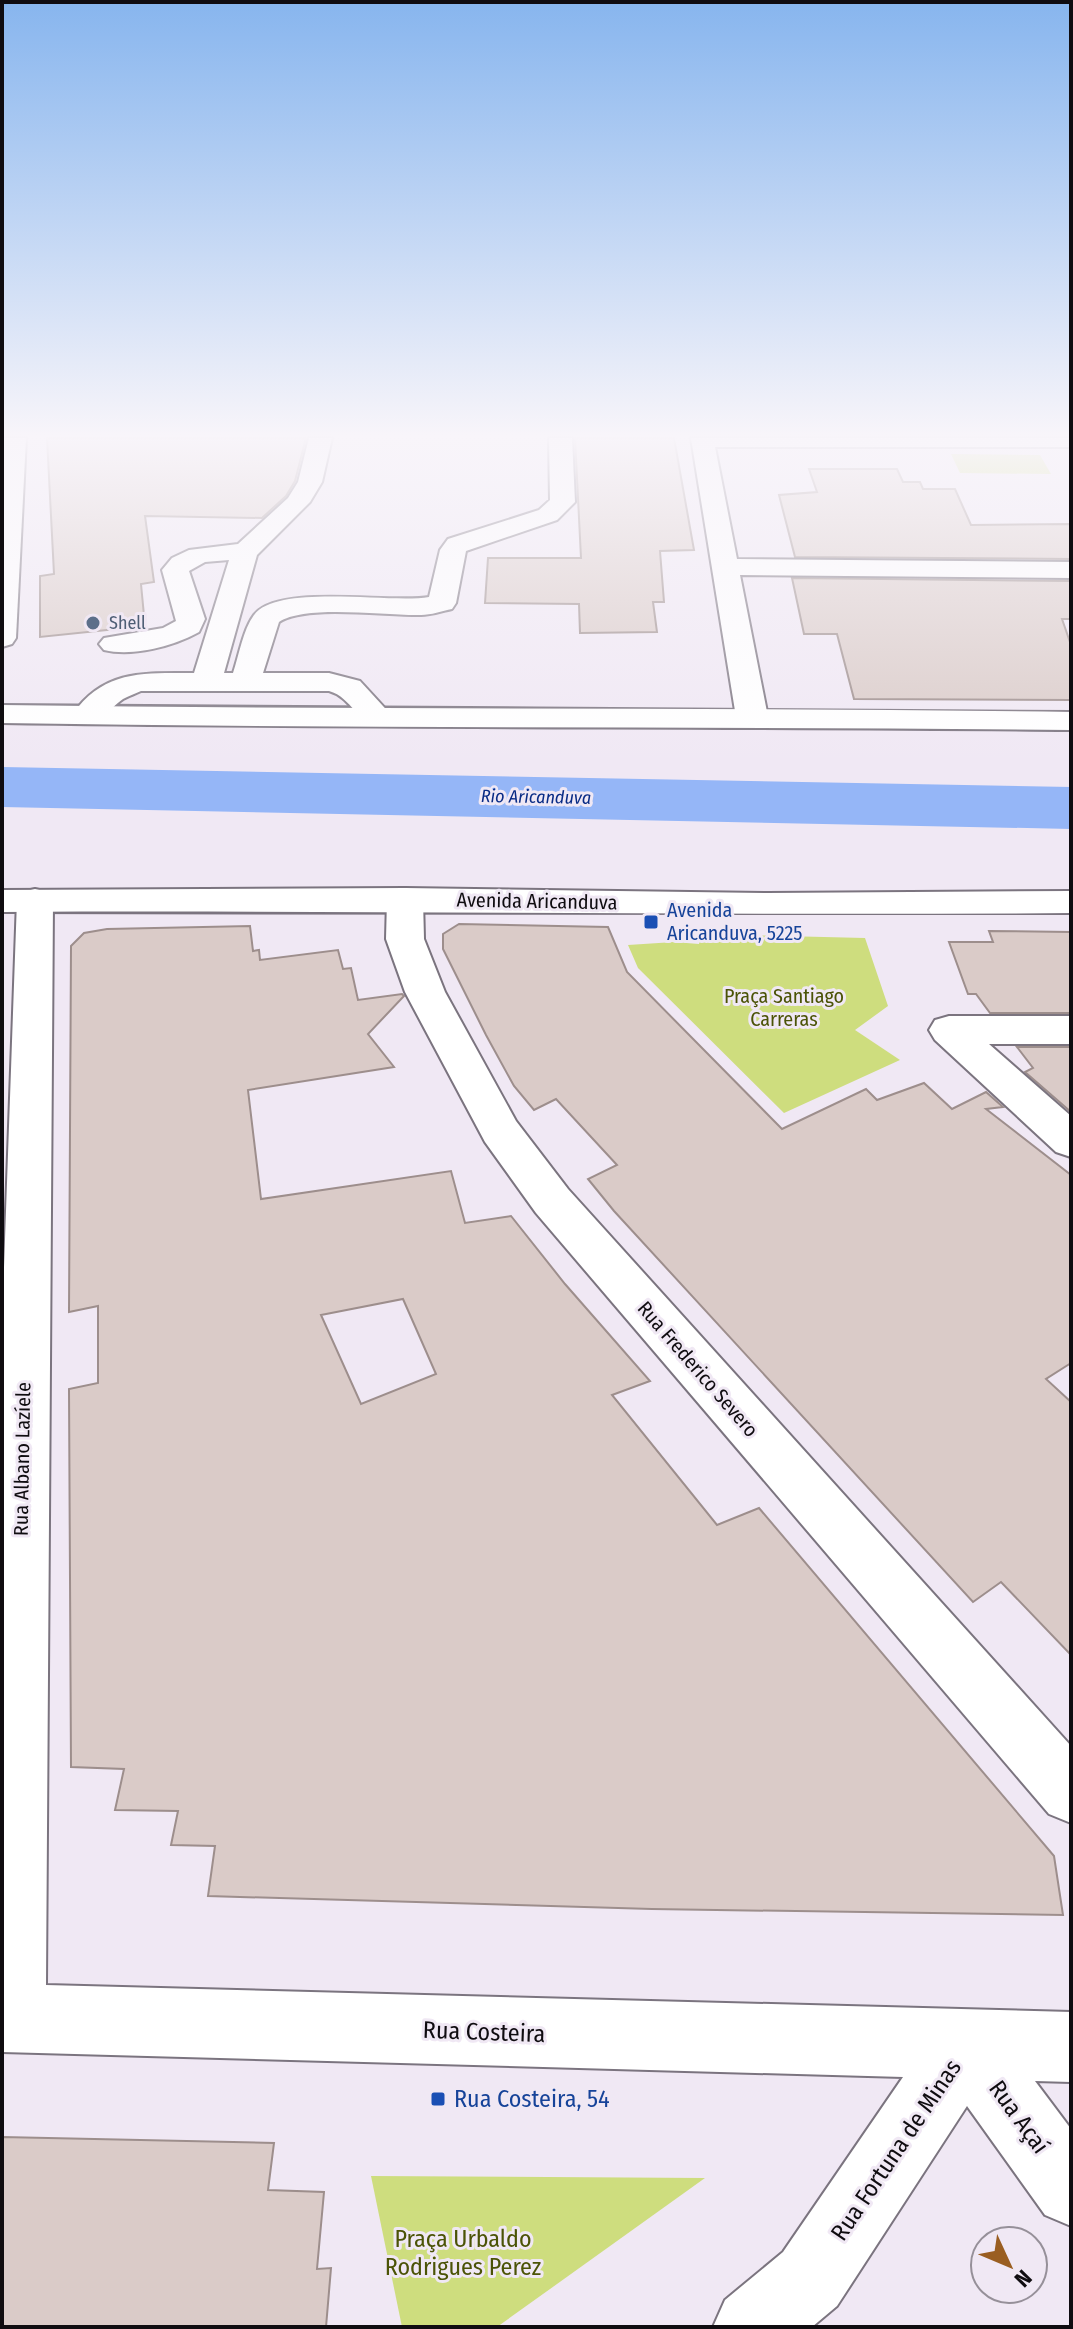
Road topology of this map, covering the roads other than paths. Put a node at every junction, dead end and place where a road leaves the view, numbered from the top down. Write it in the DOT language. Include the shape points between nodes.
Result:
graph roads {
  1 [pos="7,547"];
  2 [pos="251,547"];
  3 [pos="456,547"];
  4 [pos="724,547"];
  5 [pos="245,552"];
  6 [pos="728,567"];
  7 [pos="1071,570"];
  8 [pos="2,638"];
  9 [pos="114,644"];
  10 [pos="207,681"];
  11 [pos="245,681"];
  12 [pos="2,714"];
  13 [pos="89,714"];
  14 [pos="752,717"];
  15 [pos="378,718"];
  16 [pos="1071,721"];
  17 [pos="405,899"];
  18 [pos="18,900"];
  19 [pos="1071,902"];
  20 [pos="1071,1030"];
  21 [pos="1071,1141"];
  22 [pos="1071,1792"];
  23 [pos="7,2018"];
  24 [pos="966,2046"];
  25 [pos="1071,2047"];
  26 [pos="1071,2189"];
  27 [pos="752,2327"];
  1 -- 8 [label="main road"];
  2 -- 5 [label="main road"];
  3 -- 11 [label="main road" via="442,603 272,611"];
  4 -- 6 [label="main road"];
  5 -- 9 [label="main road" via="198,556 175,570 189,626 170,636"];
  5 -- 10 [label="main road"];
  6 -- 7 [label="main road"];
  6 -- 14 [label="main road"];
  10 -- 11 [label="main road"];
  10 -- 13 [label="main road" via="130,684"];
  11 -- 15 [label="main road" via="340,684"];
  12 -- 13 [label="main road"];
  13 -- 15 [label="main road"];
  14 -- 15 [label="main road"];
  14 -- 16 [label="main road"];
  17 -- 18 [label="main road, Avenida Aricanduva"];
  17 -- 19 [label="main road, Avenida Aricanduva"];
  17 -- 22 [label="main road, Rua Frederico Severo" via="405,939 425,992 517,1155 682,1351"];
  18 -- 23 [label="main road, Rua Albano Lazíele"];
  20 -- 21 [label="main road" via="949,1030"];
  23 -- 24 [label="main road, Rua Costeira"];
  24 -- 25 [label="main road, Rua Fortuna de Minas"];
  24 -- 26 [label="main road, Rua Açaí"];
  24 -- 27 [label="main road, Rua Fortuna de Minas" via="810,2279"];
}
